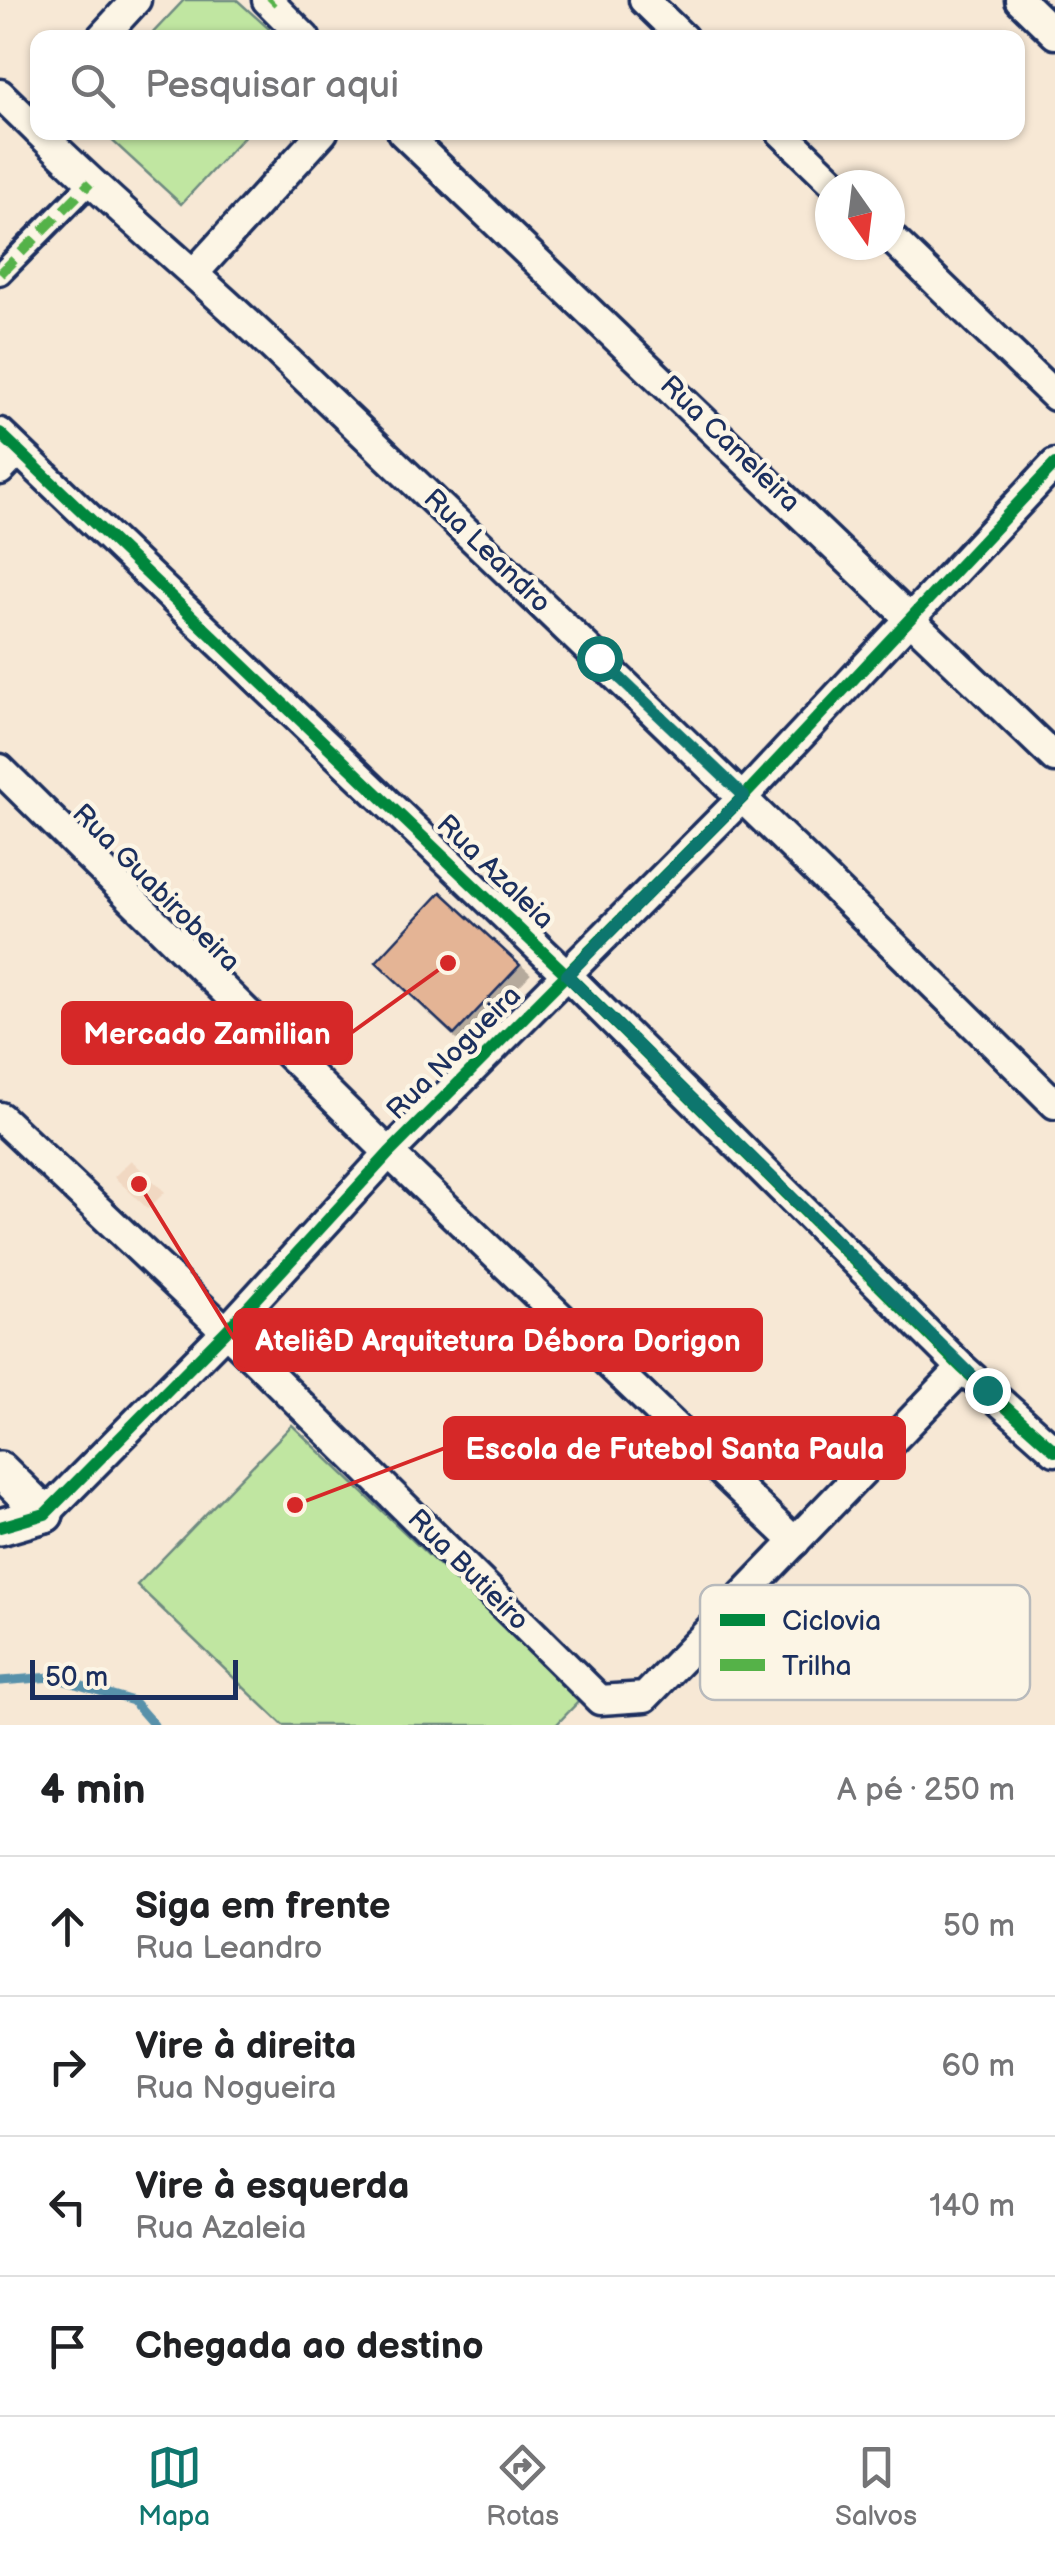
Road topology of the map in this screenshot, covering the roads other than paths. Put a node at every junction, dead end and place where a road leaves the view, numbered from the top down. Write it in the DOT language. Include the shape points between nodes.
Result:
graph roads {
  1 [pos="136,0"];
  2 [pos="644,0"];
  3 [pos="1020,0"];
  4 [pos="270,1"];
  5 [pos="108,30"];
  6 [pos="297,30"];
  7 [pos="675,30"];
  8 [pos="1055,34"];
  9 [pos="0,94"];
  10 [pos="30,118"];
  11 [pos="51,140"];
  12 [pos="316,140"];
  13 [pos="410,140"];
  14 [pos="790,140"];
  15 [pos="821,170"];
  16 [pos="90,183"];
  17 [pos="905,251"];
  18 [pos="194,272"];
  19 [pos="0,274"];
  20 [pos="1055,396"];
  21 [pos="6,452"];
  22 [pos="1055,464"];
  23 [pos="912,618"];
  24 [pos="1055,758"];
  25 [pos="0,769"];
  26 [pos="744,796"];
  27 [pos="567,975"];
  28 [pos="1055,1104"];
  29 [pos="0,1117"];
  30 [pos="389,1153"];
  31 [pos="226,1330"];
  32 [pos="962,1368"];
  33 [pos="1049,1433"];
  34 [pos="0,1470"];
  35 [pos="45,1514"];
  36 [pos="0,1527"];
  37 [pos="795,1542"];
  38 [pos="753,1585"];
  39 [pos="700,1640"];
  1 -- 5 [label="street"];
  2 -- 7 [label="street"];
  3 -- 8 [label="street"];
  4 -- 6 [label="street"];
  9 -- 10 [label="street, Rua Leandro"];
  11 -- 16 [label="street, Rua Leandro"];
  12 -- 18 [label="street"];
  13 -- 23 [label="street, Rua Caneleira"];
  14 -- 15 [label="street"];
  16 -- 18 [label="street, Rua Leandro"];
  16 -- 19 [label="street"];
  17 -- 20 [label="street"];
  18 -- 26 [label="street, Rua Leandro"];
  21 -- 27 [label="street, Rua Azaleia"];
  22 -- 23 [label="street, Rua Nogueira"];
  23 -- 24 [label="street, Rua Caneleira"];
  23 -- 26 [label="street, Rua Nogueira"];
  25 -- 30 [label="street, Rua Guabirobeira"];
  26 -- 27 [label="street, Rua Nogueira"];
  26 -- 28 [label="street, Rua Leandro"];
  27 -- 30 [label="street, Rua Nogueira"];
  27 -- 32 [label="street, Rua Azaleia"];
  29 -- 31 [label="street, Rua Butieiro"];
  30 -- 31 [label="street, Rua Nogueira"];
  30 -- 37 [label="street, Rua Guabirobeira"];
  31 -- 35 [label="street, Rua Nogueira"];
  31 -- 39 [label="street, Rua Butieiro" via="600,1700 646,1696"];
  32 -- 33 [label="street, Rua Azaleia"];
  32 -- 37 [label="street"];
  34 -- 35 [label="street"];
  35 -- 36 [label="street, Rua Nogueira"];
  37 -- 38 [label="street, Rua Butieiro"];
}
